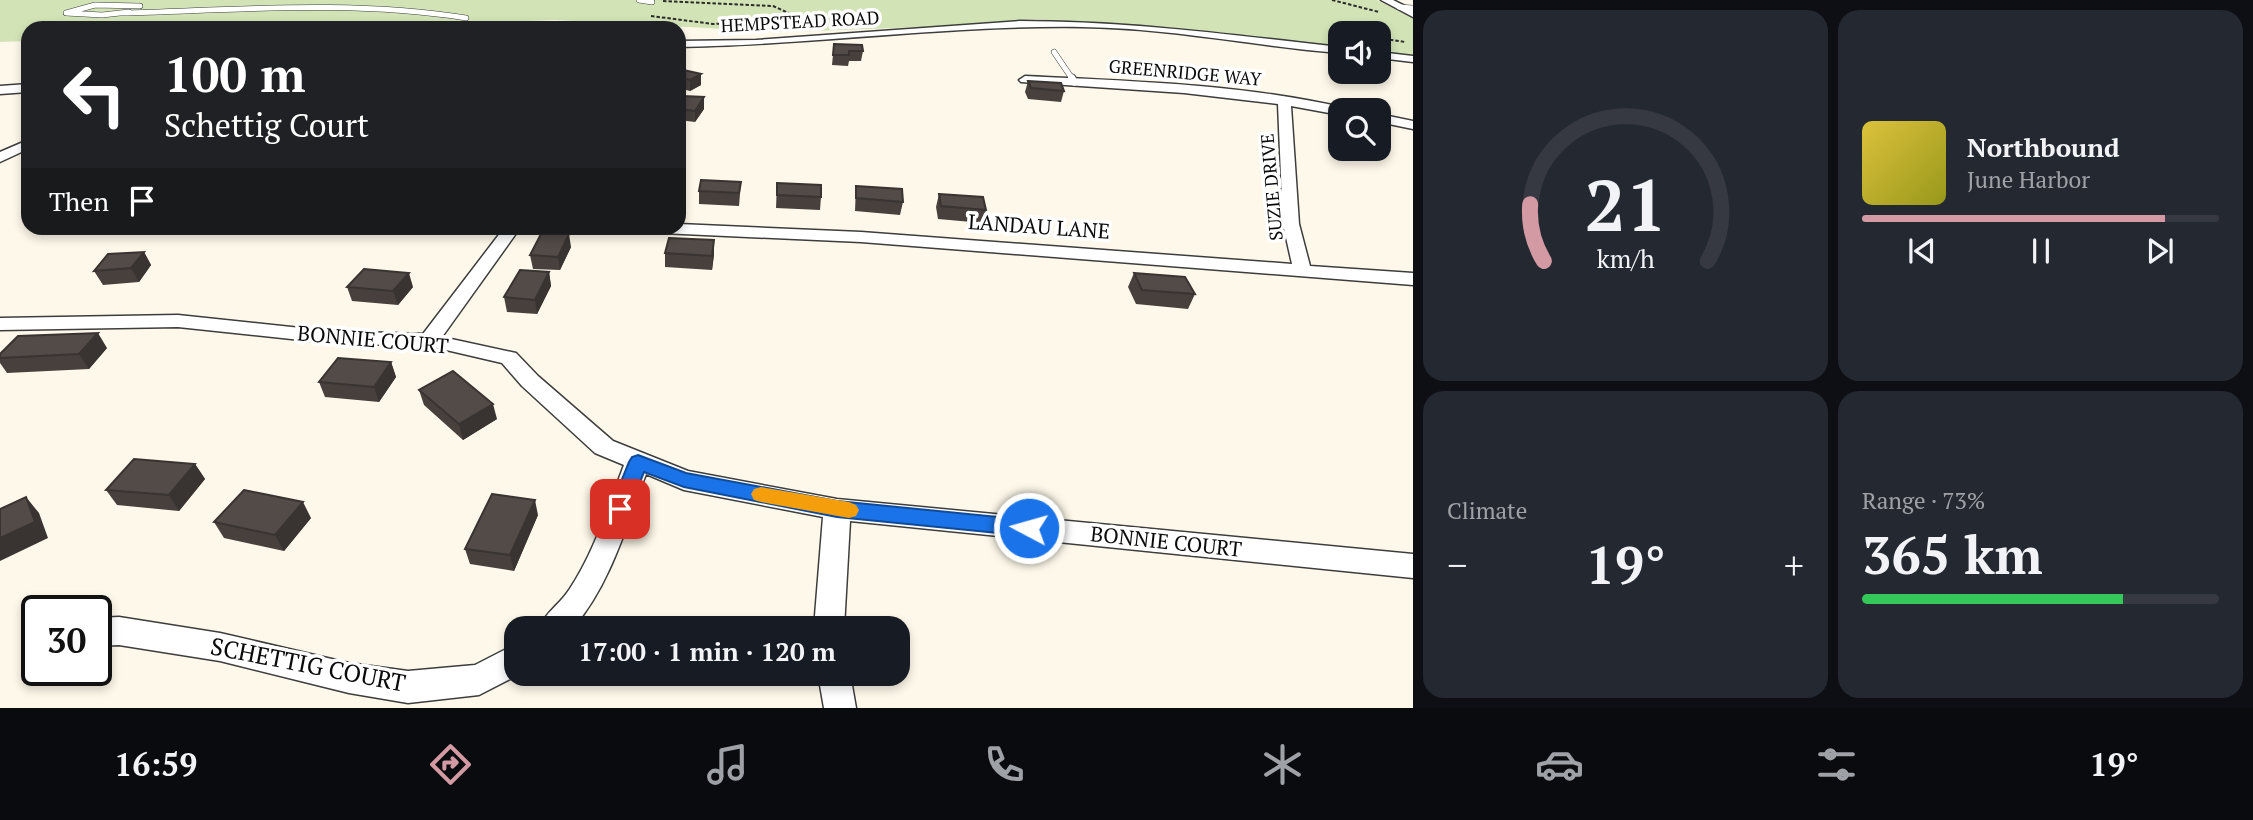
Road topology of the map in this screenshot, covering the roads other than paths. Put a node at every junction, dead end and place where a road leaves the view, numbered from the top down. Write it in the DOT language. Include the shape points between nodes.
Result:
graph roads {
  1 [pos="295,0"];
  2 [pos="639,0"];
  3 [pos="652,2"];
  4 [pos="1392,2"];
  5 [pos="1413,2"];
  6 [pos="163,6"];
  7 [pos="1413,8"];
  8 [pos="122,13"];
  9 [pos="1413,14"];
  10 [pos="466,18"];
  11 [pos="686,44"];
  12 [pos="1328,49"];
  13 [pos="1054,52"];
  14 [pos="1391,56"];
  15 [pos="1413,59"];
  16 [pos="1025,80"];
  17 [pos="1074,82"];
  18 [pos="21,88"];
  19 [pos="0,90"];
  20 [pos="1284,100"];
  21 [pos="1328,109"];
  22 [pos="1391,120"];
  23 [pos="1413,125"];
  24 [pos="21,148"];
  25 [pos="0,158"];
  26 [pos="686,229"];
  27 [pos="507,235"];
  28 [pos="1302,270"];
  29 [pos="1413,279"];
  30 [pos="0,324"];
  31 [pos="429,340"];
  32 [pos="638,462"];
  33 [pos="837,509"];
  34 [pos="1413,566"];
  35 [pos="565,616"];
  36 [pos="831,616"];
  37 [pos="112,631"];
  38 [pos="504,666"];
  39 [pos="836,686"];
  40 [pos="840,708"];
  1 -- 6 [label="lane"];
  2 -- 3 [label="lane"];
  4 -- 5 [label="street"];
  4 -- 7 [label="lane"];
  4 -- 9 [label="street"];
  6 -- 8 [label="lane"];
  6 -- 8 [label="lane" via="95,5 66,13"];
  8 -- 10 [label="lane" via="321,7"];
  11 -- 12 [label="street, HEMPSTEAD ROAD" via="1085,24"];
  13 -- 17 [label="lane"];
  14 -- 15 [label="street"];
  16 -- 17 [label="street, GREENRIDGE WAY"];
  17 -- 20 [label="street, GREENRIDGE WAY"];
  18 -- 19 [label="street"];
  20 -- 21 [label="street, GREENRIDGE WAY"];
  20 -- 28 [label="street, SUZIE DRIVE" via="1291,224"];
  22 -- 23 [label="street"];
  24 -- 25 [label="street"];
  26 -- 28 [label="street, LANDAU LANE" via="861,237"];
  27 -- 31 [label="street"];
  28 -- 29 [label="street, LANDAU LANE"];
  30 -- 31 [label="street, BONNIE COURT" via="178,321 329,337"];
  31 -- 32 [label="street, BONNIE COURT" via="509,358 604,447"];
  32 -- 33 [label="street, BONNIE COURT" via="684,480"];
  32 -- 35 [label="street" via="602,555 579,600"];
  33 -- 34 [label="street, BONNIE COURT"];
  33 -- 36 [label="street"];
  37 -- 38 [label="street, SCHETTIG COURT" via="220,647 408,687 479,680"];
  39 -- 40 [label="street"];
}
